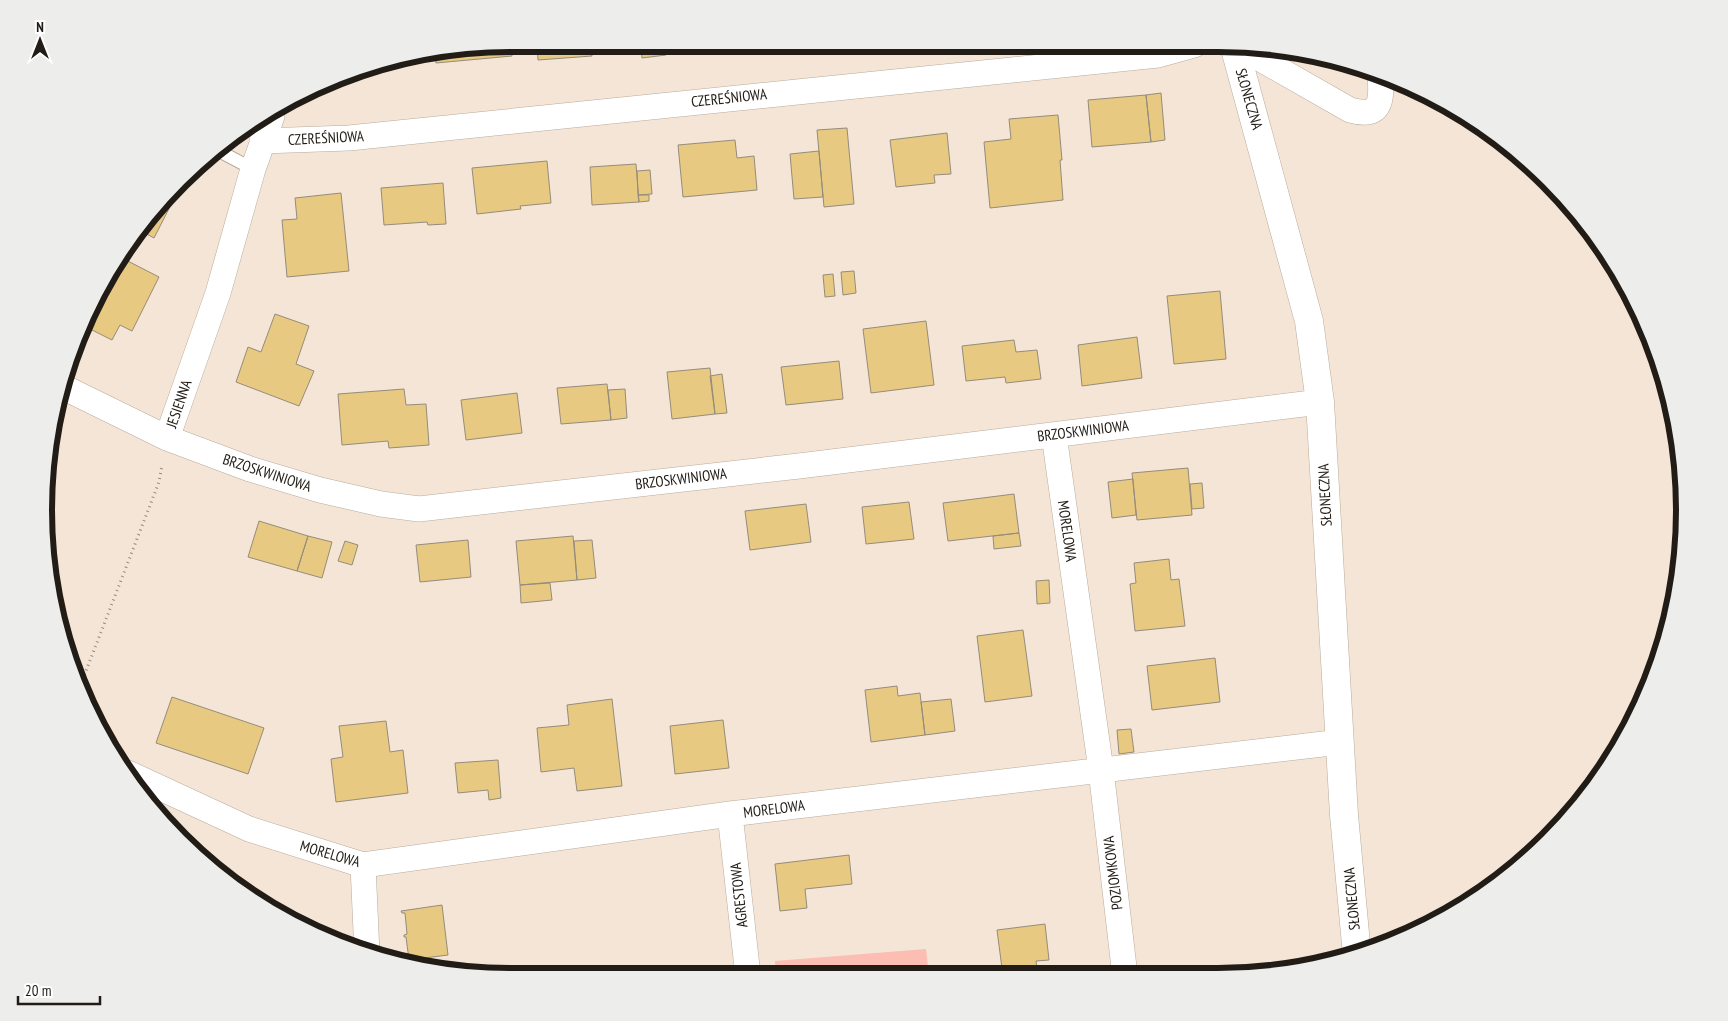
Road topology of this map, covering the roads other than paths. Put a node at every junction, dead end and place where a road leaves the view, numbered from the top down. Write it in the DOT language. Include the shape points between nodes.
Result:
graph roads {
  1 [pos="1165,52"];
  2 [pos="1237,53"];
  3 [pos="1250,53"];
  4 [pos="1380,82"];
  5 [pos="270,121"];
  6 [pos="262,141"];
  7 [pos="224,154"];
  8 [pos="253,169"];
  9 [pos="69,390"];
  10 [pos="1320,402"];
  11 [pos="1054,435"];
  12 [pos="167,438"];
  13 [pos="1340,742"];
  14 [pos="1101,770"];
  15 [pos="139,778"];
  16 [pos="730,814"];
  17 [pos="363,865"];
  18 [pos="367,945"];
  19 [pos="1356,947"];
  20 [pos="747,968"];
  21 [pos="1124,968"];
  1 -- 6 [label="street, CZEREŚNIOWA" via="350,138"];
  2 -- 10 [label="street, SŁONECZNA" via="1309,321"];
  3 -- 4 [label="street" via="1360,113 1367,113 1377,106 1381,99"];
  5 -- 6 [label="street, JESIENNA"];
  6 -- 8 [label="street, JESIENNA"];
  7 -- 8 [label="lane"];
  8 -- 12 [label="street, JESIENNA" via="218,292"];
  9 -- 12 [label="street, BRZOSKWINIOWA"];
  10 -- 11 [label="street, BRZOSKWINIOWA"];
  10 -- 13 [label="street, SŁONECZNA"];
  11 -- 12 [label="street, BRZOSKWINIOWA" via="420,509 320,490 250,469"];
  11 -- 14 [label="street, MORELOWA"];
  13 -- 14 [label="street"];
  13 -- 19 [label="street, SŁONECZNA"];
  14 -- 16 [label="street, MORELOWA"];
  14 -- 21 [label="street, POZIOMKOWA"];
  15 -- 17 [label="street, MORELOWA" via="249,829"];
  16 -- 17 [label="street, MORELOWA"];
  16 -- 20 [label="street, AGRESTOWA"];
  17 -- 18 [label="street"];
}
